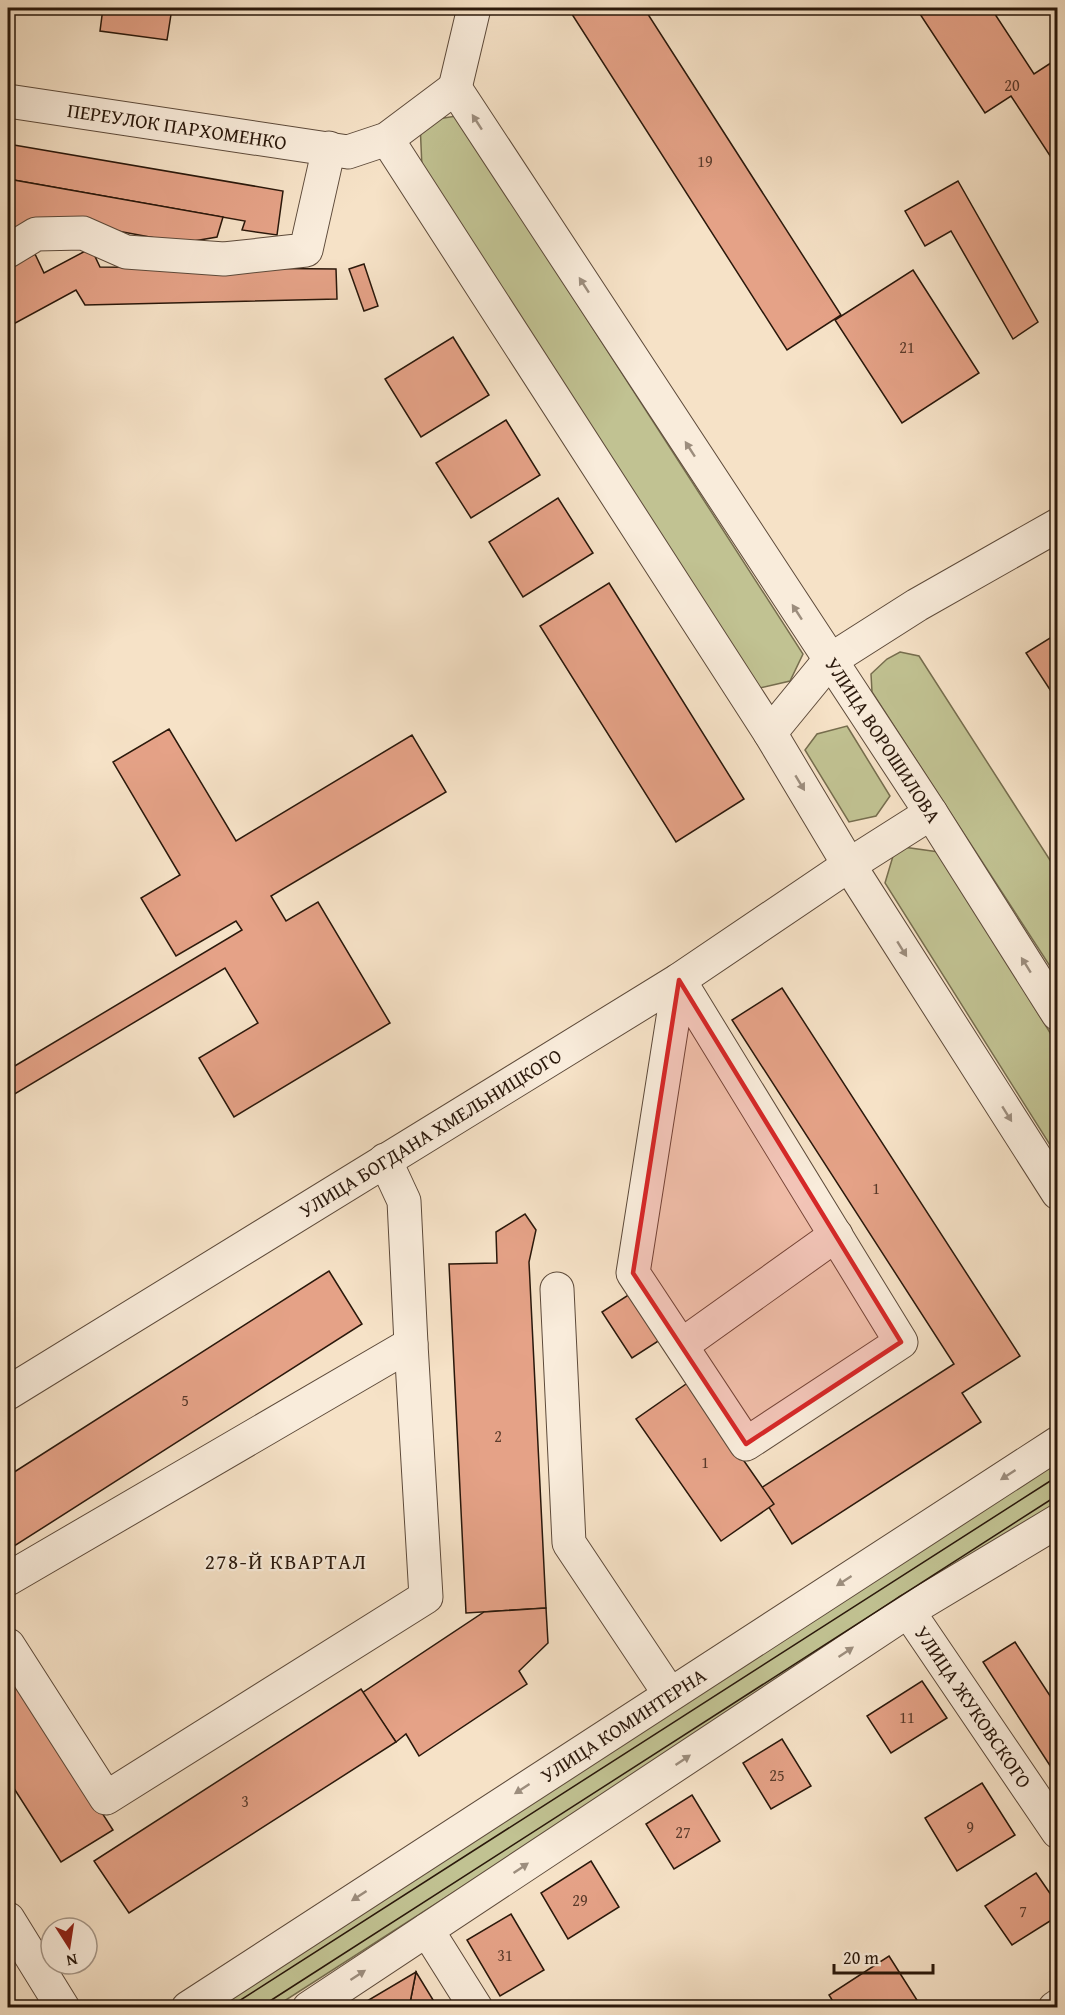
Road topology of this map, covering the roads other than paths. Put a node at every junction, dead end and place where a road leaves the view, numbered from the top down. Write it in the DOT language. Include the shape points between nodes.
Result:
graph roads {
  1 [pos="474,8"];
  2 [pos="455,88"];
  3 [pos="8,101"];
  4 [pos="387,139"];
  5 [pos="338,150"];
  6 [pos="8,251"];
  7 [pos="1058,525"];
  8 [pos="829,661"];
  9 [pos="770,733"];
  10 [pos="931,813"];
  11 [pos="849,865"];
  12 [pos="679,980"];
  13 [pos="1058,1014"];
  14 [pos="385,1160"];
  15 [pos="1058,1193"];
  16 [pos="836,1235"];
  17 [pos="557,1289"];
  18 [pos="411,1344"];
  19 [pos="682,1345"];
  20 [pos="8,1393"];
  21 [pos="1058,1443"];
  22 [pos="1058,1521"];
  23 [pos="8,1579"];
  24 [pos="908,1611"];
  25 [pos="8,1645"];
  26 [pos="669,1694"];
  27 [pos="1058,1832"];
  28 [pos="8,1919"];
  29 [pos="427,1930"];
  30 [pos="63,2007"];
  31 [pos="188,2007"];
  32 [pos="309,2007"];
  33 [pos="476,2007"];
  1 -- 2 [label="street"];
  2 -- 4 [label="street"];
  8 -- 2 [label="street, one-way"];
  3 -- 5 [label="street, ПЕРЕУЛОК ПАРХОМЕНКО"];
  4 -- 5 [label="street"];
  4 -- 9 [label="street"];
  5 -- 6 [label="street" via="306,250 224,260 126,252 83,233 36,234"];
  7 -- 8 [label="street, УЛИЦА ВОРОШИЛОВА" via="916,605"];
  8 -- 9 [label="street"];
  8 -- 10 [label="street, УЛИЦА ВОРОШИЛОВА"];
  9 -- 11 [label="street, one-way"];
  10 -- 11 [label="street, УЛИЦА БОГДАНА ХМЕЛЬНИЦКОГО"];
  13 -- 10 [label="street, УЛИЦА ВОРОШИЛОВА, one-way"];
  11 -- 12 [label="street, УЛИЦА БОГДАНА ХМЕЛЬНИЦКОГО"];
  11 -- 15 [label="street, one-way"];
  12 -- 14 [label="street, УЛИЦА БОГДАНА ХМЕЛЬНИЦКОГО"];
  12 -- 16 [label="street"];
  12 -- 19 [label="street" via="633,1273"];
  14 -- 18 [label="street" via="404,1201"];
  14 -- 20 [label="street, УЛИЦА БОГДАНА ХМЕЛЬНИЦКОГО"];
  16 -- 19 [label="street"];
  16 -- 19 [label="street" via="901,1342 746,1444"];
  17 -- 26 [label="street" via="569,1543"];
  18 -- 23 [label="street"];
  18 -- 25 [label="street" via="426,1597 106,1798"];
  21 -- 26 [label="street, УЛИЦА КОМИНТЕРНА, one-way"];
  22 -- 24 [label="street"];
  24 -- 27 [label="street, УЛИЦА ЖУКОВСКОГО"];
  29 -- 24 [label="street, one-way"];
  26 -- 31 [label="street, УЛИЦА КОМИНТЕРНА, one-way"];
  28 -- 30 [label="street"];
  32 -- 29 [label="street, one-way"];
  29 -- 33 [label="street"];
}
